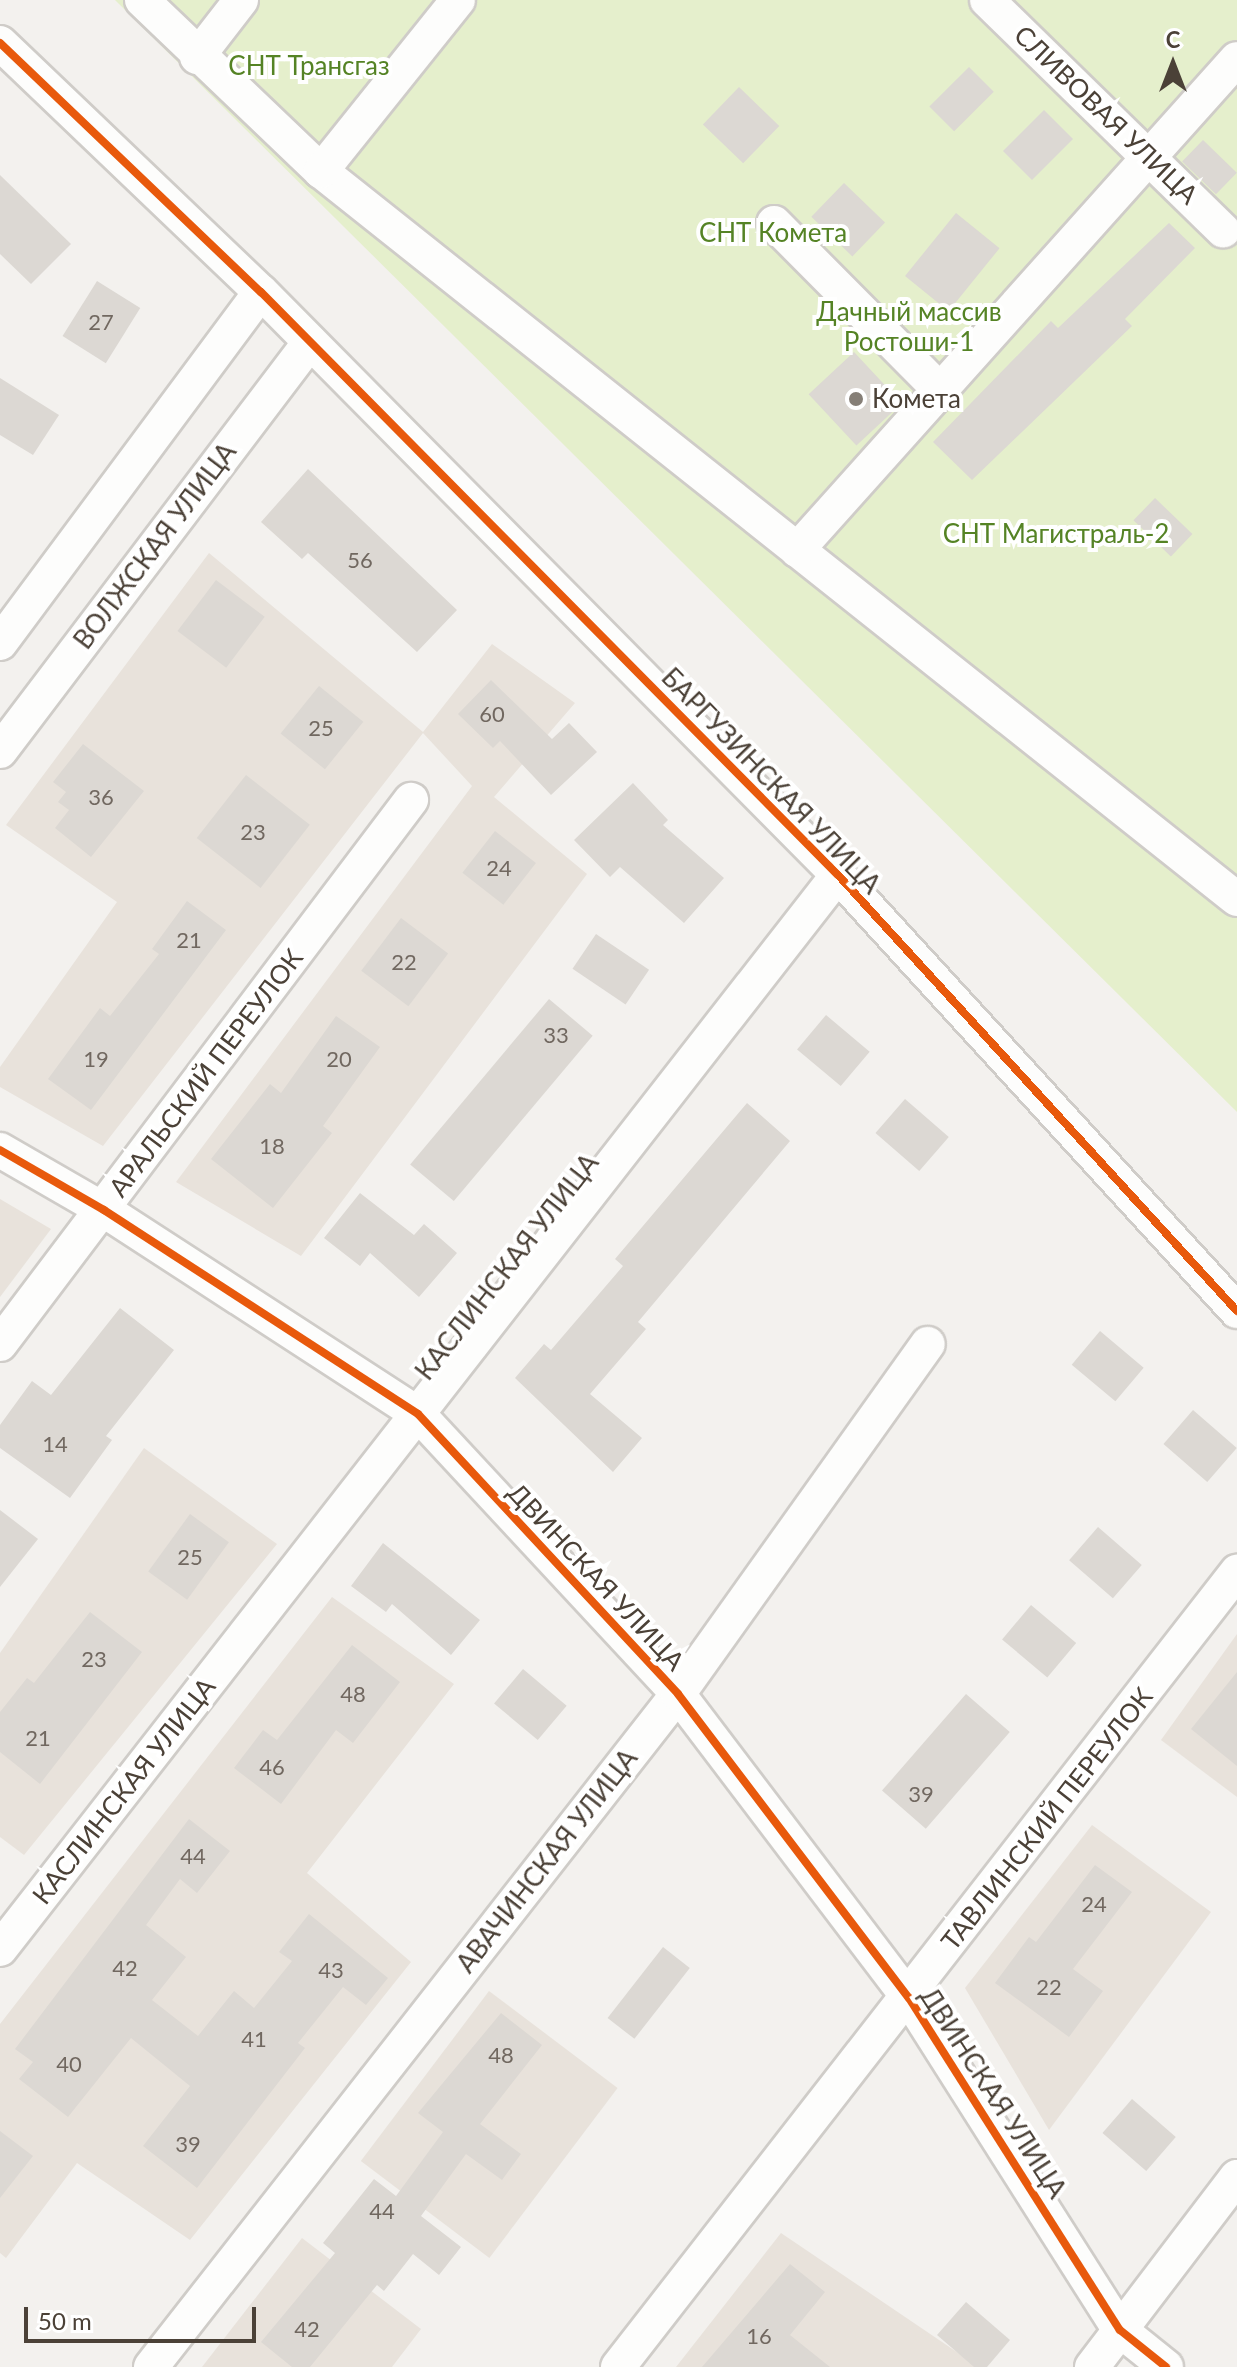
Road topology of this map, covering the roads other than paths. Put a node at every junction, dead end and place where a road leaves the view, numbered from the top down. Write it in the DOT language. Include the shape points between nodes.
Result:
graph roads {
  1 [pos="142,0"];
  2 [pos="241,0"];
  3 [pos="458,0"];
  4 [pos="987,0"];
  5 [pos="0,43"];
  6 [pos="197,57"];
  7 [pos="1237,59"];
  8 [pos="1148,153"];
  9 [pos="321,171"];
  10 [pos="774,223"];
  11 [pos="1223,230"];
  12 [pos="261,292"];
  13 [pos="310,342"];
  14 [pos="940,390"];
  15 [pos="797,550"];
  16 [pos="0,643"];
  17 [pos="0,751"];
  18 [pos="411,800"];
  19 [pos="838,875"];
  20 [pos="1237,899"];
  21 [pos="0,1150"];
  22 [pos="104,1210"];
  23 [pos="1237,1311"];
  24 [pos="0,1344"];
  25 [pos="928,1344"];
  26 [pos="418,1414"];
  27 [pos="1237,1572"];
  28 [pos="678,1694"];
  29 [pos="0,1949"];
  30 [pos="909,1998"];
  31 [pos="1237,2177"];
  32 [pos="1120,2330"];
  33 [pos="151,2367"];
  34 [pos="618,2367"];
  35 [pos="1092,2367"];
  36 [pos="1166,2367"];
  1 -- 6 [label="street"];
  2 -- 6 [label="street"];
  3 -- 9 [label="street"];
  4 -- 8 [label="street, СЛИВОВАЯ УЛИЦА"];
  5 -- 12 [label="street, БАРГУЗИНСКАЯ УЛИЦА"];
  6 -- 9 [label="street"];
  7 -- 8 [label="street"];
  8 -- 11 [label="street, СЛИВОВАЯ УЛИЦА"];
  8 -- 14 [label="street"];
  9 -- 15 [label="street"];
  10 -- 14 [label="street"];
  12 -- 13 [label="street, БАРГУЗИНСКАЯ УЛИЦА"];
  12 -- 16 [label="street"];
  13 -- 17 [label="street, ВОЛЖСКАЯ УЛИЦА"];
  13 -- 19 [label="street, БАРГУЗИНСКАЯ УЛИЦА"];
  14 -- 15 [label="street"];
  15 -- 20 [label="street"];
  18 -- 22 [label="street, АРАЛЬСКИЙ ПЕРЕУЛОК"];
  19 -- 23 [label="street, БАРГУЗИНСКАЯ УЛИЦА"];
  19 -- 26 [label="street, КАСЛИНСКАЯ УЛИЦА"];
  21 -- 22 [label="street, ДВИНСКАЯ УЛИЦА"];
  22 -- 24 [label="street, АРАЛЬСКИЙ ПЕРЕУЛОК"];
  22 -- 26 [label="street, ДВИНСКАЯ УЛИЦА"];
  25 -- 28 [label="street, АВАЧИНСКАЯ УЛИЦА"];
  26 -- 28 [label="street, ДВИНСКАЯ УЛИЦА"];
  26 -- 29 [label="street, КАСЛИНСКАЯ УЛИЦА"];
  27 -- 30 [label="street, ТАВЛИНСКИЙ ПЕРЕУЛОК"];
  28 -- 30 [label="street, ДВИНСКАЯ УЛИЦА"];
  28 -- 33 [label="street, АВАЧИНСКАЯ УЛИЦА"];
  30 -- 32 [label="street, ДВИНСКАЯ УЛИЦА"];
  30 -- 34 [label="street, ТАВЛИНСКИЙ ПЕРЕУЛОК"];
  31 -- 32 [label="street"];
  32 -- 35 [label="street"];
  32 -- 36 [label="street, ДВИНСКАЯ УЛИЦА"];
}
